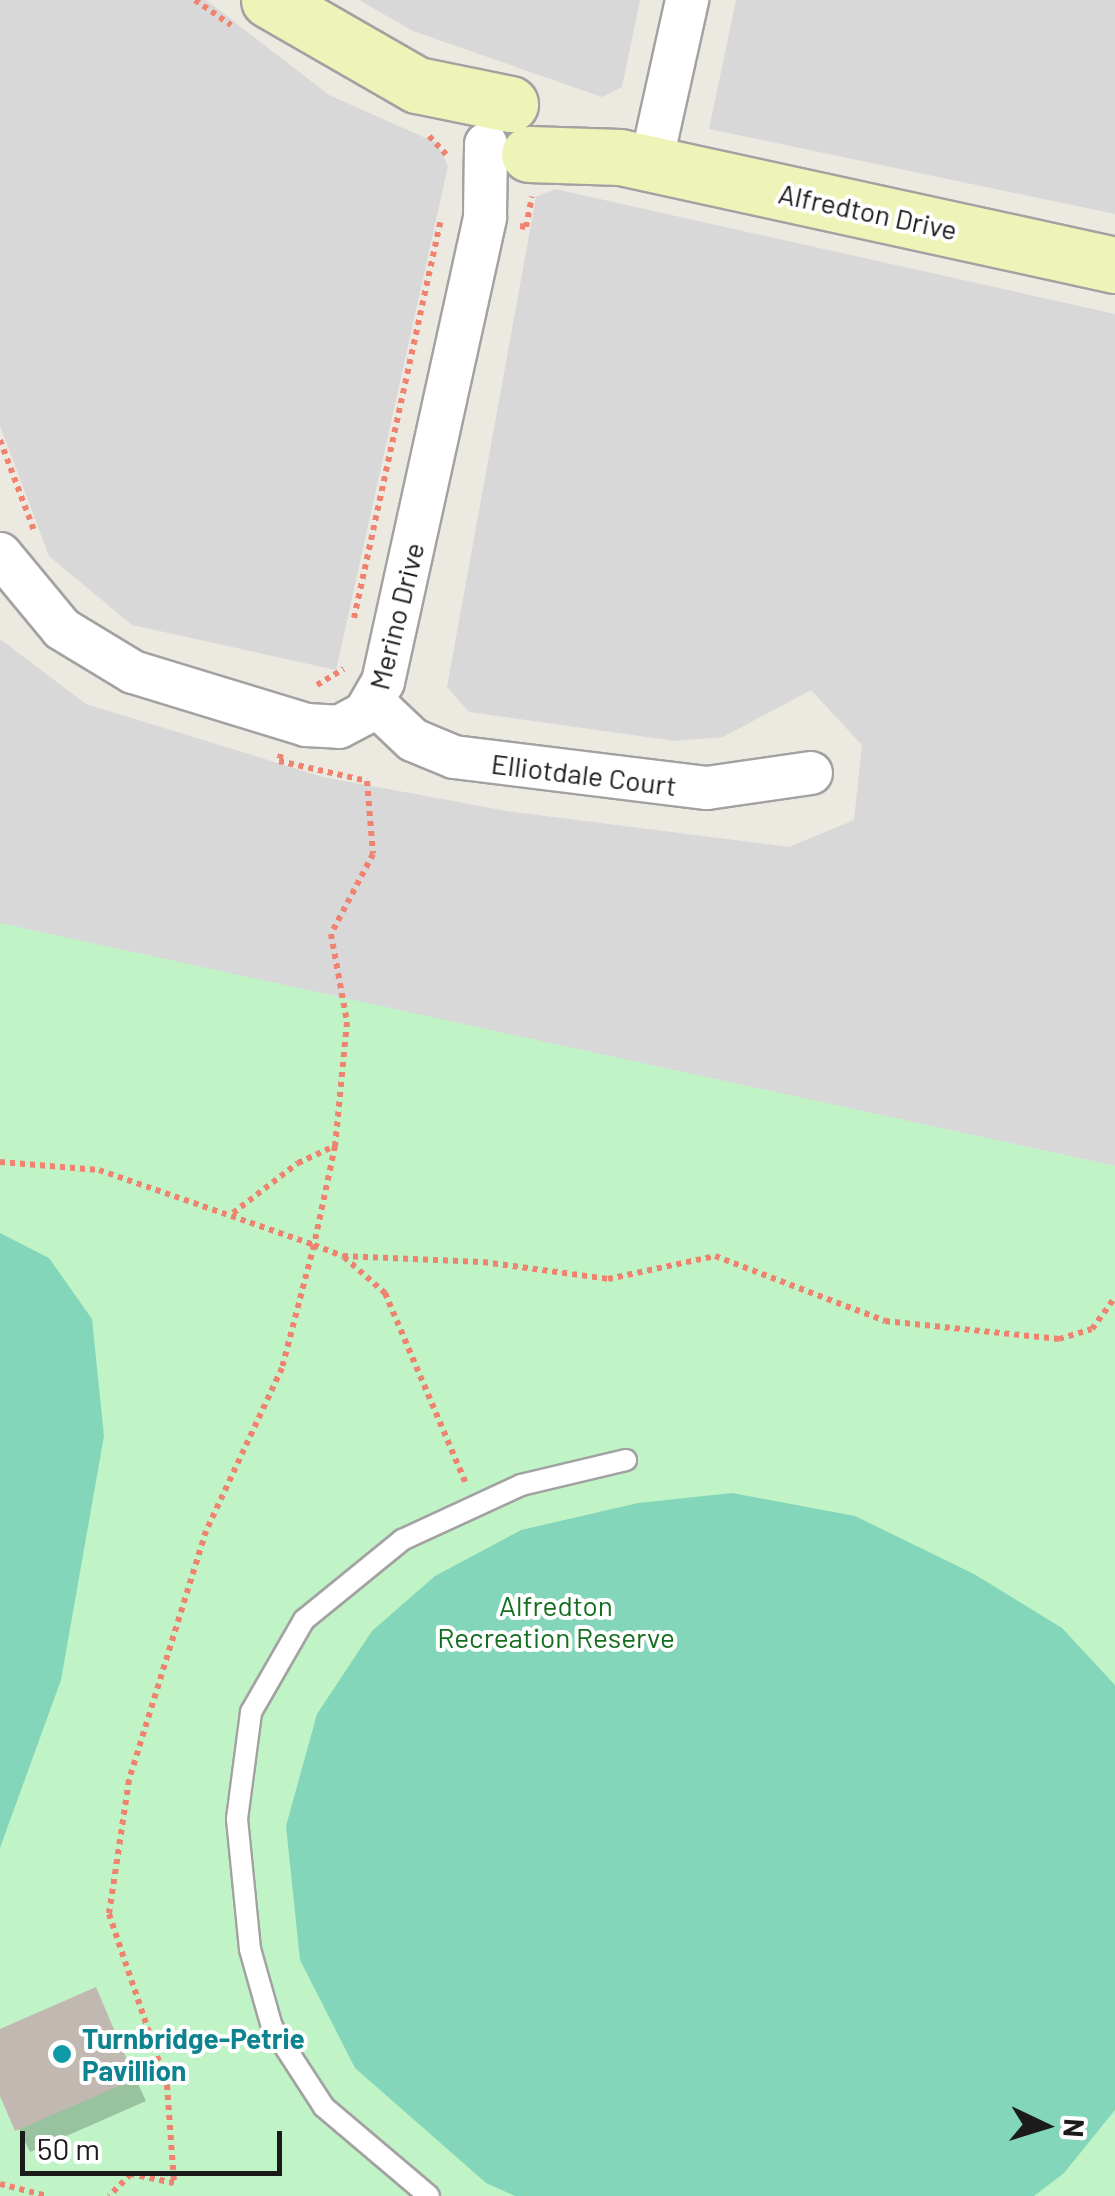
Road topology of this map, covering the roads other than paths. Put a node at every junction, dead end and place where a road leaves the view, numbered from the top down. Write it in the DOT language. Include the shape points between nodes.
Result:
graph roads {
  1 [pos="269,0"];
  2 [pos="687,0"];
  3 [pos="511,134"];
  4 [pos="636,160"];
  5 [pos="1115,265"];
  6 [pos="19,548"];
  7 [pos="374,703"];
  8 [pos="811,773"];
  9 [pos="626,1460"];
  10 [pos="430,2196"];
  1 -- 3 [label="street"];
  2 -- 4 [label="street"];
  3 -- 4 [label="street, Alfredton Drive"];
  3 -- 7 [label="street, Merino Drive" via="464,212"];
  4 -- 5 [label="street, Alfredton Drive"];
  6 -- 7 [label="street, Merino Drive" via="62,628 133,672 327,728 352,722"];
  7 -- 8 [label="street, Elliotdale Court" via="413,740 454,757 688,788"];
  9 -- 10 [label="lane" via="474,1502 402,1540 304,1620 251,1712 237,1819 250,1949 272,2027 324,2107"];
}
